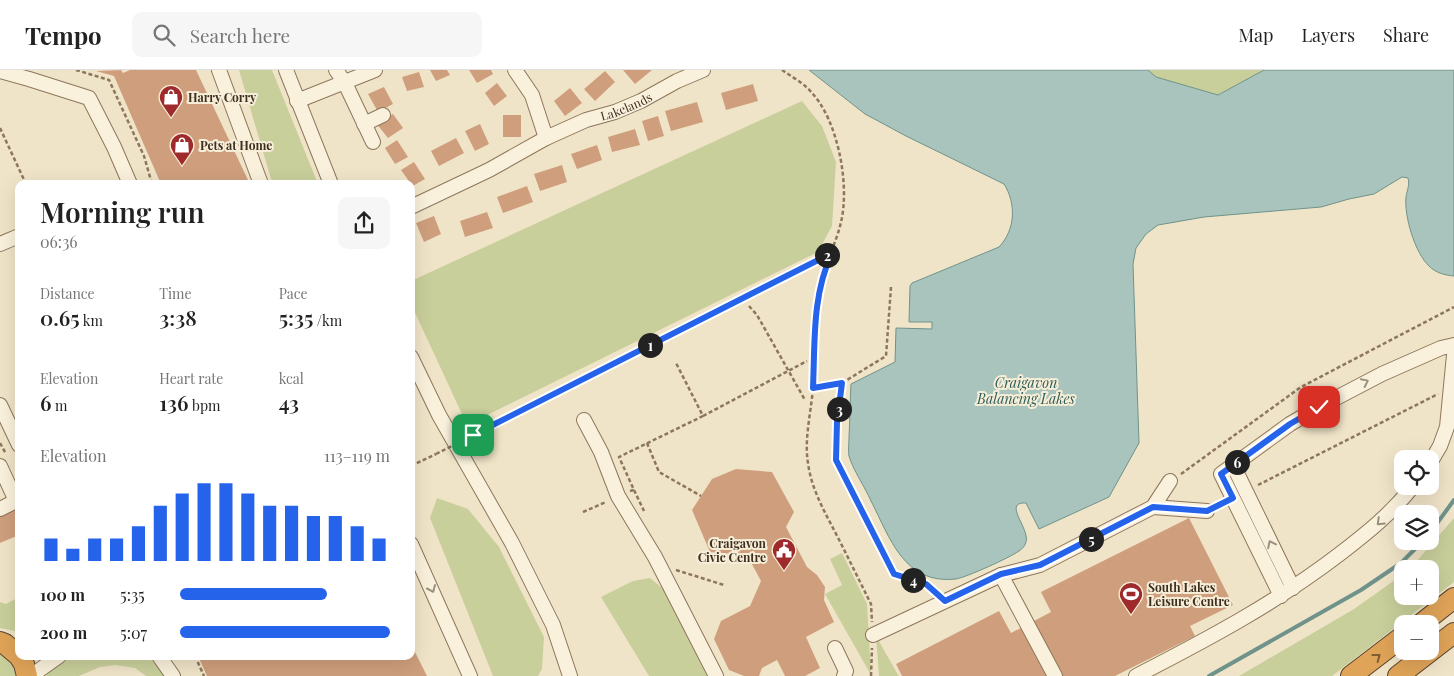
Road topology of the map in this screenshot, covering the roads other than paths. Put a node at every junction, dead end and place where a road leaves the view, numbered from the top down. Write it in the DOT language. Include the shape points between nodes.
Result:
graph roads {
  1 [pos="219,70"];
  2 [pos="286,70"];
  3 [pos="336,70"];
  4 [pos="375,70"];
  5 [pos="515,70"];
  6 [pos="703,70"];
  7 [pos="0,71"];
  8 [pos="345,83"];
  9 [pos="297,101"];
  10 [pos="382,115"];
  11 [pos="364,124"];
  12 [pos="546,138"];
  13 [pos="373,142"];
  14 [pos="128,180"];
  15 [pos="260,180"];
  16 [pos="328,180"];
  17 [pos="415,205"];
  18 [pos="15,238"];
  19 [pos="0,244"];
  20 [pos="1454,346"];
  21 [pos="1454,355"];
  22 [pos="415,366"];
  23 [pos="0,405"];
  24 [pos="584,420"];
  25 [pos="15,436"];
  26 [pos="1438,450"];
  27 [pos="1233,465"];
  28 [pos="0,466"];
  29 [pos="1170,481"];
  30 [pos="1405,495"];
  31 [pos="15,499"];
  32 [pos="15,502"];
  33 [pos="1153,507"];
  34 [pos="0,509"];
  35 [pos="1207,511"];
  36 [pos="415,553"];
  37 [pos="1001,574"];
  38 [pos="1287,592"];
  39 [pos="1454,598"];
  40 [pos="1432,615"];
  41 [pos="1454,633"];
  42 [pos="873,636"];
  43 [pos="1394,644"];
  44 [pos="835,648"];
  45 [pos="21,660"];
  46 [pos="53,660"];
  47 [pos="162,660"];
  48 [pos="29,676"];
  49 [pos="173,676"];
  50 [pos="470,676"];
  51 [pos="570,676"];
  52 [pos="716,676"];
  53 [pos="844,676"];
  54 [pos="1055,676"];
  55 [pos="1136,676"];
  56 [pos="1351,676"];
  57 [pos="1398,676"];
  1 -- 15 [label="street"];
  2 -- 9 [label="street"];
  3 -- 8 [label="street"];
  4 -- 8 [label="street"];
  5 -- 12 [label="street" via="532,95"];
  6 -- 12 [label="street, Lakelands" via="616,112 586,120"];
  7 -- 14 [label="street" via="89,98"];
  8 -- 9 [label="street"];
  8 -- 11 [label="street"];
  9 -- 16 [label="street"];
  10 -- 11 [label="street"];
  11 -- 13 [label="street"];
  12 -- 17 [label="street, Lakelands"];
  18 -- 19 [label="street"];
  27 -- 20 [label="street, one-way" via="1305,415 1350,390 1442,348"];
  21 -- 26 [label="street" via="1447,427"];
  22 -- 51 [label="street" via="516,551 553,625"];
  23 -- 25 [label="street"];
  24 -- 52 [label="street" via="618,496 655,557"];
  38 -- 27 [label="street, one-way"];
  27 -- 38 [label="street" via="1221,474"];
  28 -- 31 [label="street"];
  29 -- 33 [label="street"];
  30 -- 38 [label="street, one-way" via="1377,525"];
  32 -- 34 [label="street"];
  33 -- 35 [label="street"];
  33 -- 37 [label="street" via="1040,565"];
  36 -- 50 [label="street, one-way"];
  37 -- 42 [label="street"];
  37 -- 54 [label="street"];
  38 -- 55 [label="street"];
  39 -- 40 [label="highway"];
  41 -- 57 [label="highway"];
  56 -- 43 [label="highway, one-way"];
  44 -- 53 [label="street" via="846,672"];
  45 -- 48 [label="highway"];
  46 -- 48 [label="street"];
  47 -- 49 [label="street"];
}
